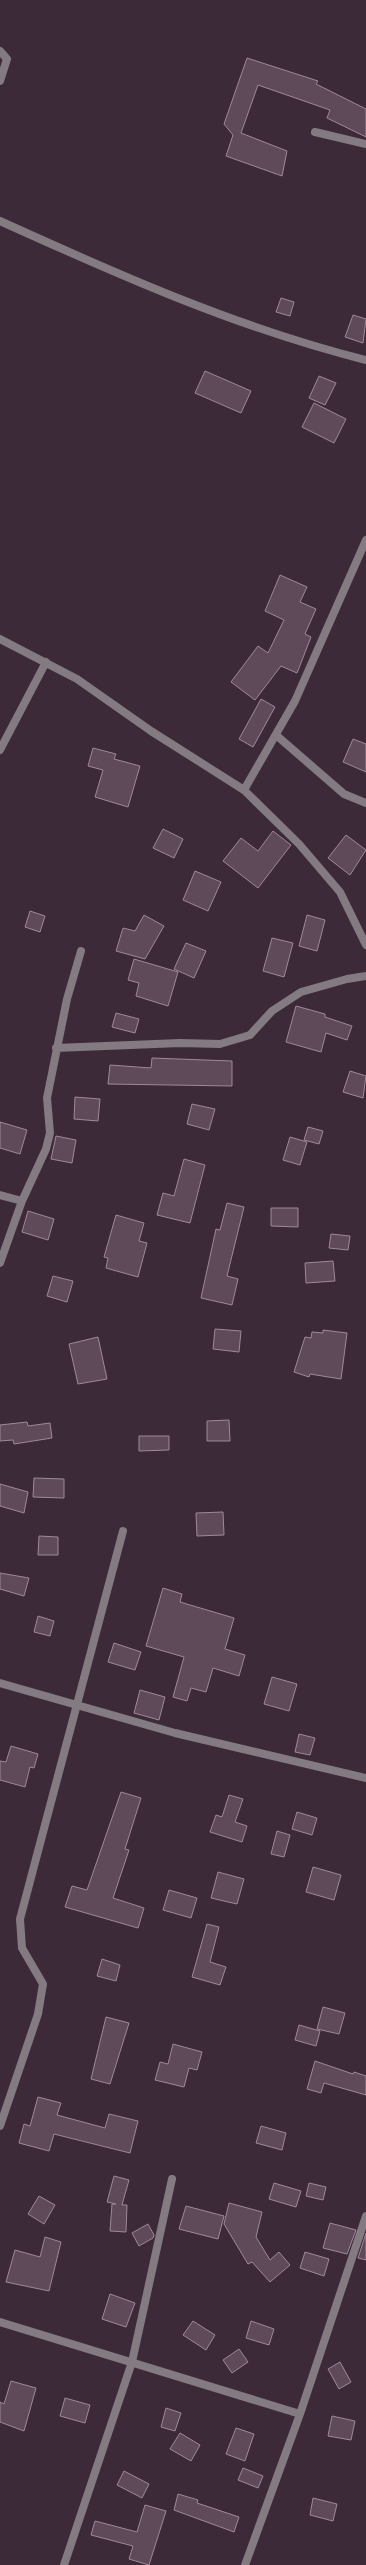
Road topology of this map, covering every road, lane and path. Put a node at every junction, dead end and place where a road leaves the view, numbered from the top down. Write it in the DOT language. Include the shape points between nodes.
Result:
graph roads {
  1 [pos="0,50"];
  2 [pos="0,81"];
  3 [pos="315,132"];
  4 [pos="366,144"];
  5 [pos="0,221"];
  6 [pos="366,360"];
  7 [pos="366,540"];
  8 [pos="0,639"];
  9 [pos="46,662"];
  10 [pos="276,735"];
  11 [pos="0,750"];
  12 [pos="244,790"];
  13 [pos="366,803"];
  14 [pos="366,945"];
  15 [pos="80,951"];
  16 [pos="366,976"];
  17 [pos="56,1048"];
  18 [pos="0,1195"];
  19 [pos="22,1201"];
  20 [pos="0,1263"];
  21 [pos="123,1530"];
  22 [pos="0,1683"];
  23 [pos="75,1704"];
  24 [pos="366,1778"];
  25 [pos="0,2126"];
  26 [pos="172,2179"];
  27 [pos="366,2216"];
  28 [pos="0,2322"];
  29 [pos="132,2362"];
  30 [pos="300,2414"];
  31 [pos="64,2565"];
  32 [pos="245,2565"];
  1 -- 2 [label="street" via="7,59"];
  3 -- 4 [label="street"];
  5 -- 6 [label="street" via="154,290 308,346"];
  7 -- 10 [label="street" via="295,701"];
  8 -- 9 [label="street"];
  9 -- 11 [label="street"];
  9 -- 12 [label="street" via="78,678 151,731"];
  10 -- 12 [label="street"];
  10 -- 13 [label="street" via="344,794"];
  12 -- 14 [label="street" via="299,844 340,892"];
  15 -- 17 [label="street"];
  16 -- 17 [label="street" via="302,992 272,1011 250,1035 220,1044"];
  17 -- 19 [label="street" via="47,1098 50,1133 46,1149"];
  18 -- 19 [label="street"];
  19 -- 20 [label="street"];
  21 -- 23 [label="street"];
  22 -- 23 [label="street"];
  23 -- 24 [label="street" via="175,1733"];
  23 -- 25 [label="street" via="20,1919 22,1948 43,1984 38,2014"];
  26 -- 29 [label="street"];
  27 -- 30 [label="street"];
  28 -- 29 [label="street"];
  29 -- 30 [label="street"];
  29 -- 31 [label="street"];
  30 -- 32 [label="street"];
}
